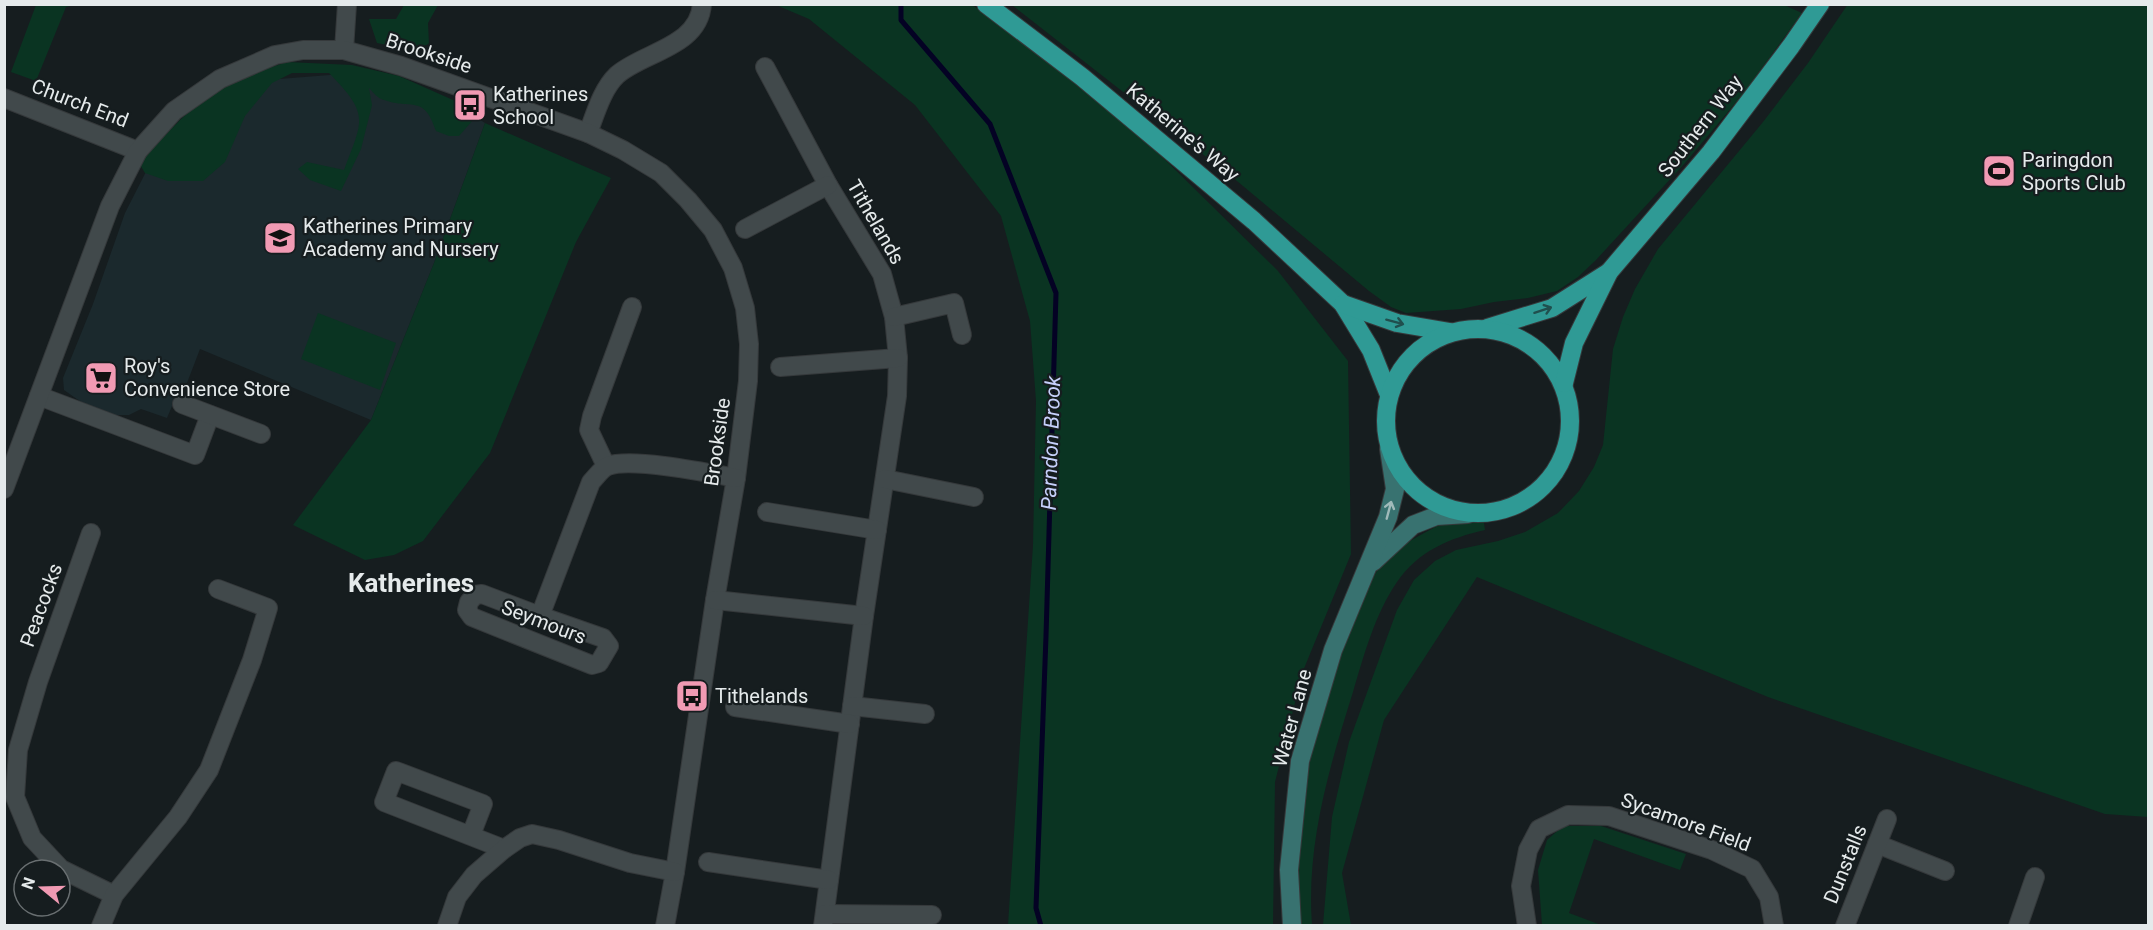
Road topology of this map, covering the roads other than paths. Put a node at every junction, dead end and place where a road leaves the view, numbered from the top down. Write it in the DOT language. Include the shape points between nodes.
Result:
graph roads {
  1 [pos="347,4"];
  2 [pos="702,4"];
  3 [pos="986,4"];
  4 [pos="1820,4"];
  5 [pos="344,50"];
  6 [pos="765,67"];
  7 [pos="4,98"];
  8 [pos="588,133"];
  9 [pos="138,151"];
  10 [pos="828,184"];
  11 [pos="745,229"];
  12 [pos="1609,272"];
  13 [pos="1343,304"];
  14 [pos="632,307"];
  15 [pos="894,317"];
  16 [pos="1487,328"];
  17 [pos="1450,332"];
  18 [pos="962,335"];
  19 [pos="898,358"];
  20 [pos="780,367"];
  21 [pos="1564,383"];
  22 [pos="1389,395"];
  23 [pos="39,396"];
  24 [pos="182,404"];
  25 [pos="210,415"];
  26 [pos="261,434"];
  27 [pos="1389,449"];
  28 [pos="606,466"];
  29 [pos="736,478"];
  30 [pos="885,479"];
  31 [pos="4,489"];
  32 [pos="974,497"];
  33 [pos="767,512"];
  34 [pos="1468,514"];
  35 [pos="877,530"];
  36 [pos="91,533"];
  37 [pos="1369,565"];
  38 [pos="218,589"];
  39 [pos="715,600"];
  40 [pos="540,616"];
  41 [pos="864,616"];
  42 [pos="735,707"];
  43 [pos="925,714"];
  44 [pos="851,715"];
  45 [pos="1887,819"];
  46 [pos="471,835"];
  47 [pos="1877,844"];
  48 [pos="504,849"];
  49 [pos="708,862"];
  50 [pos="1945,871"];
  51 [pos="675,872"];
  52 [pos="2035,878"];
  53 [pos="829,880"];
  54 [pos="114,895"];
  55 [pos="932,915"];
  56 [pos="824,920"];
  57 [pos="101,926"];
  58 [pos="447,926"];
  59 [pos="665,926"];
  60 [pos="1292,926"];
  61 [pos="1527,926"];
  62 [pos="1774,926"];
  63 [pos="1845,926"];
  64 [pos="2018,926"];
  1 -- 5 [label="street"];
  2 -- 8 [label="street" via="694,29 613,79"];
  3 -- 13 [label="main road, Katherine's Way" via="1082,77 1254,221"];
  4 -- 12 [label="main road, Southern Way" via="1711,152"];
  5 -- 8 [label="street, Brookside" via="401,66"];
  5 -- 9 [label="street, Brookside" via="275,55 220,79 174,111"];
  6 -- 10 [label="street, Tithelands"];
  7 -- 9 [label="street, Church End"];
  8 -- 29 [label="street, Brookside" via="661,173 713,230 733,268 745,308 749,344"];
  9 -- 23 [label="street, Brookside" via="111,206"];
  10 -- 11 [label="street, Tithelands"];
  10 -- 15 [label="street, Tithelands" via="882,274"];
  16 -- 12 [label="main road, Southern Way, one-way" via="1552,308"];
  12 -- 21 [label="main road, Southern Way" via="1574,343"];
  13 -- 17 [label="main road, Katherine's Way, one-way" via="1397,323"];
  13 -- 22 [label="main road, Katherine's Way" via="1371,350"];
  14 -- 28 [label="street" via="589,430"];
  15 -- 18 [label="street" via="954,303"];
  15 -- 19 [label="street, Tithelands"];
  16 -- 17 [label="main road"];
  16 -- 21 [label="main road" via="1518,337 1537,348"];
  17 -- 22 [label="main road" via="1414,353"];
  19 -- 20 [label="street"];
  19 -- 30 [label="street, Tithelands" via="897,396"];
  21 -- 34 [label="main road" via="1572,424 1566,454 1555,475 1533,497 1514,508"];
  22 -- 27 [label="main road" via="1385,415"];
  23 -- 25 [label="street" via="195,455"];
  23 -- 31 [label="street, Brookside"];
  24 -- 25 [label="street"];
  25 -- 26 [label="street"];
  27 -- 34 [label="main road" via="1403,477 1428,500"];
  37 -- 27 [label="main road, Water Lane, one-way" via="1395,489"];
  28 -- 29 [label="street" via="624,462"];
  28 -- 40 [label="street, Seymours" via="591,482"];
  29 -- 39 [label="street, Brookside"];
  30 -- 32 [label="street"];
  30 -- 35 [label="street, Tithelands"];
  33 -- 35 [label="street"];
  34 -- 37 [label="main road, Water Lane" via="1436,516 1413,525"];
  35 -- 41 [label="street, Tithelands"];
  36 -- 54 [label="street, Peacocks" via="18,750 15,797 32,838 61,869"];
  37 -- 60 [label="main road, Water Lane" via="1333,650 1300,761 1289,870"];
  38 -- 54 [label="street" via="268,608 252,660 209,770 178,818"];
  39 -- 41 [label="street"];
  39 -- 51 [label="street, Brookside"];
  40 -- 40 [label="street, Seymours" via="482,594 475,595 467,610 472,617 531,642 592,665 599,663 609,646 603,638"];
  41 -- 44 [label="street, Tithelands"];
  42 -- 44 [label="street"];
  43 -- 44 [label="street"];
  44 -- 53 [label="street, Tithelands"];
  45 -- 47 [label="street, Dunstalls"];
  46 -- 46 [label="street" via="384,802 396,771 483,804"];
  46 -- 48 [label="street"];
  47 -- 50 [label="street"];
  47 -- 63 [label="street, Dunstalls"];
  48 -- 51 [label="street" via="532,834"];
  48 -- 58 [label="street" via="467,882"];
  49 -- 53 [label="street"];
  51 -- 59 [label="street, Brookside"];
  52 -- 64 [label="street"];
  53 -- 56 [label="street, Tithelands"];
  54 -- 57 [label="street"];
  55 -- 56 [label="street, Tithelands"];
  61 -- 62 [label="street, Sycamore Field" via="1521,886 1528,850 1539,829 1568,814 1609,816 1712,850 1752,869 1769,897"];
}
